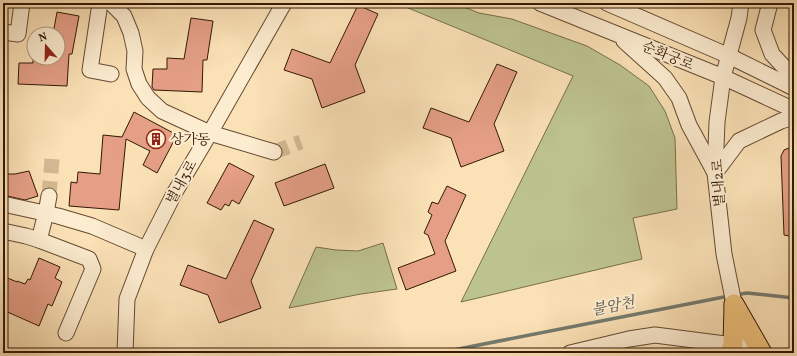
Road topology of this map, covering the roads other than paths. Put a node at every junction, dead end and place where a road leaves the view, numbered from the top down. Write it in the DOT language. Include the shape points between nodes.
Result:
graph roads {
  1 [pos="22,3"];
  2 [pos="100,3"];
  3 [pos="111,3"];
  4 [pos="284,3"];
  5 [pos="540,3"];
  6 [pos="607,3"];
  7 [pos="741,3"];
  8 [pos="749,3"];
  9 [pos="770,3"];
  10 [pos="739,18"];
  11 [pos="3,32"];
  12 [pos="616,33"];
  13 [pos="729,56"];
  14 [pos="111,74"];
  15 [pos="723,77"];
  16 [pos="794,78"];
  17 [pos="794,88"];
  18 [pos="794,110"];
  19 [pos="794,118"];
  20 [pos="210,133"];
  21 [pos="274,152"];
  22 [pos="715,173"];
  23 [pos="49,196"];
  24 [pos="3,204"];
  25 [pos="46,213"];
  26 [pos="3,231"];
  27 [pos="39,240"];
  28 [pos="146,249"];
  29 [pos="734,304"];
  30 [pos="66,333"];
  31 [pos="745,350"];
  32 [pos="125,353"];
  33 [pos="570,353"];
  1 -- 11 [label="street" via="18,34"];
  2 -- 14 [label="street" via="90,70"];
  3 -- 20 [label="street" via="124,16 135,51 134,69 138,84 148,98 162,111"];
  4 -- 20 [label="street, 별내3로"];
  5 -- 12 [label="street, 순화궁로"];
  6 -- 13 [label="street, 순화궁로"];
  7 -- 10 [label="street, 별내2로"];
  8 -- 10 [label="street, 별내2로"];
  9 -- 16 [label="street" via="763,30 772,54"];
  10 -- 13 [label="street, 별내2로"];
  12 -- 15 [label="street, 순화궁로"];
  12 -- 22 [label="street" via="665,78 679,98 689,125"];
  13 -- 15 [label="street, 별내2로"];
  13 -- 17 [label="street, 순화궁로"];
  15 -- 18 [label="street, 순화궁로"];
  15 -- 22 [label="street, 별내2로" via="717,122"];
  19 -- 22 [label="street" via="781,121 739,141"];
  20 -- 21 [label="street"];
  20 -- 28 [label="street, 별내3로" via="174,192"];
  22 -- 29 [label="street, 별내2로" via="724,254"];
  23 -- 25 [label="street"];
  24 -- 25 [label="street"];
  25 -- 27 [label="street"];
  25 -- 28 [label="street" via="92,226"];
  26 -- 27 [label="street"];
  27 -- 30 [label="street" via="89,259 93,269"];
  28 -- 32 [label="street, 별내3로" via="127,299"];
  29 -- 31 [label="main road"];
  29 -- 31 [label="main road"];
  31 -- 33 [label="street" via="654,335"];
}
